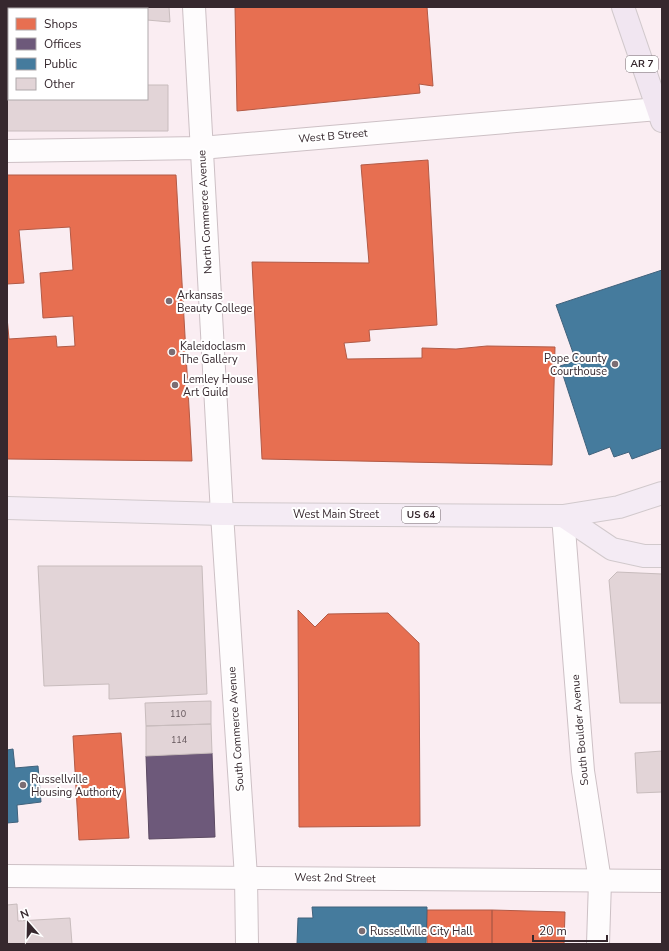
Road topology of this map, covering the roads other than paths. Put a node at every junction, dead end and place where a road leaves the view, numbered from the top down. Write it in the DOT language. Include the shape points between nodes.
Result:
graph roads {
  1 [pos="194,7"];
  2 [pos="623,7"];
  3 [pos="660,115"];
  4 [pos="201,148"];
  5 [pos="7,151"];
  6 [pos="662,493"];
  7 [pos="7,508"];
  8 [pos="222,514"];
  9 [pos="564,516"];
  10 [pos="662,556"];
  11 [pos="7,876"];
  12 [pos="246,877"];
  13 [pos="600,880"];
  14 [pos="662,881"];
  15 [pos="247,944"];
  16 [pos="598,944"];
  1 -- 4 [label="street, North Commerce Avenue"];
  2 -- 3 [label="highway, AR 7"];
  3 -- 4 [label="street, West B Street"];
  4 -- 5 [label="street, West B Street"];
  4 -- 8 [label="street, North Commerce Avenue"];
  6 -- 9 [label="main road, West Main Street / US 64" via="618,507"];
  7 -- 8 [label="main road, West Main Street / US 64"];
  8 -- 9 [label="main road, West Main Street / US 64"];
  8 -- 12 [label="street, South Commerce Avenue"];
  9 -- 10 [label="main road" via="612,549 644,556"];
  9 -- 13 [label="street, South Boulder Avenue" via="582,771"];
  11 -- 12 [label="street, West 2nd Street"];
  12 -- 13 [label="street, West 2nd Street"];
  12 -- 15 [label="street, South Commerce Avenue"];
  13 -- 14 [label="street, West 2nd Street"];
  13 -- 16 [label="street, South Boulder Avenue"];
}
